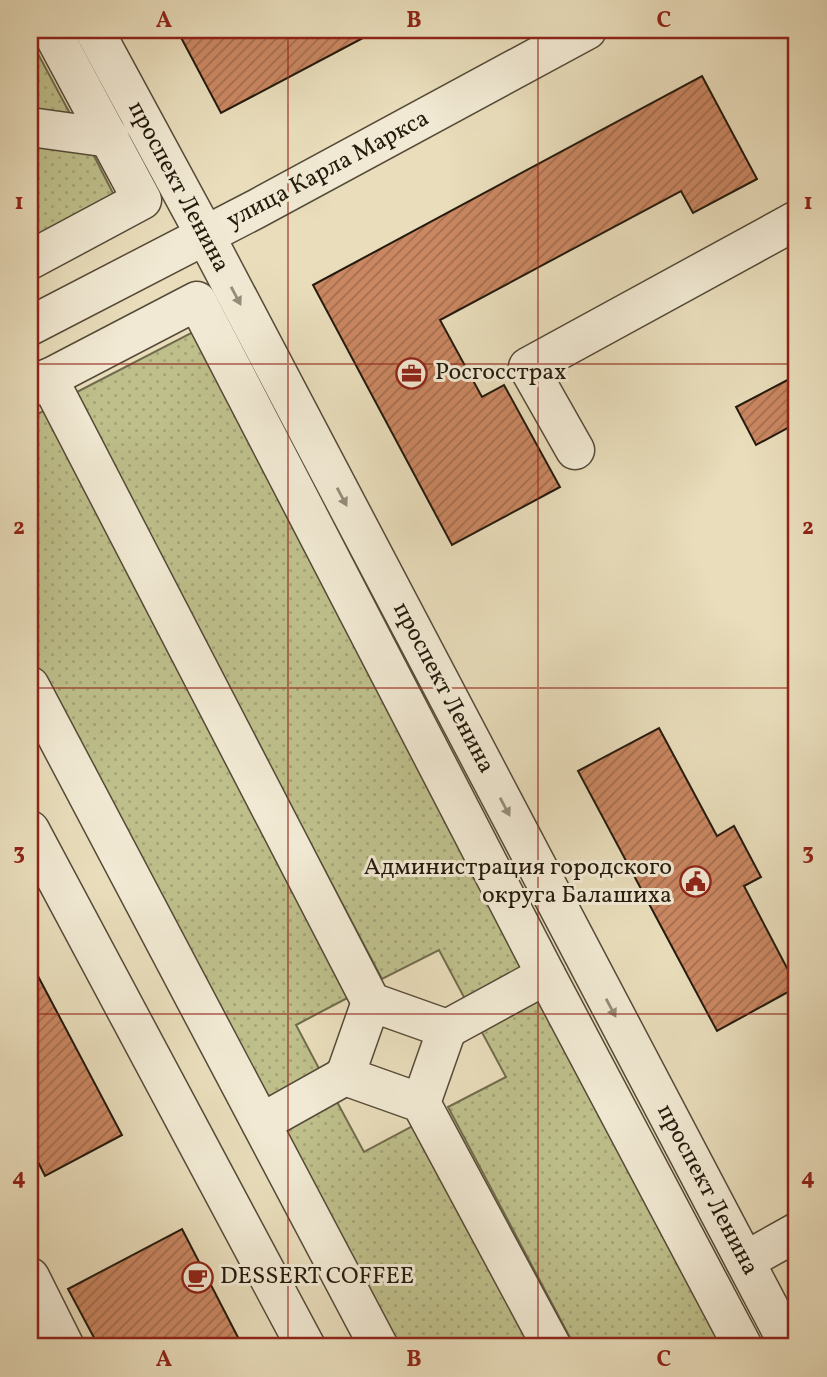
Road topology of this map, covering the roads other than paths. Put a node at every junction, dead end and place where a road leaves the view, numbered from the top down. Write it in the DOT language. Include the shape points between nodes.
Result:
graph roads {
  1 [pos="51,30"];
  2 [pos="94,30"];
  3 [pos="587,30"];
  4 [pos="30,127"];
  5 [pos="110,138"];
  6 [pos="797,220"];
  7 [pos="205,235"];
  8 [pos="30,260"];
  9 [pos="30,326"];
  10 [pos="39,383"];
  11 [pos="575,450"];
  12 [pos="30,686"];
  13 [pos="30,830"];
  14 [pos="546,975"];
  15 [pos="371,1002"];
  16 [pos="447,1029"];
  17 [pos="345,1076"];
  18 [pos="421,1103"];
  19 [pos="261,1123"];
  20 [pos="797,1232"];
  21 [pos="745,1261"];
  22 [pos="30,1278"];
  23 [pos="65,1347"];
  24 [pos="306,1347"];
  25 [pos="379,1347"];
  26 [pos="552,1347"];
  27 [pos="743,1347"];
  28 [pos="790,1347"];
  1 -- 5 [label="street"];
  2 -- 7 [label="street, проспект Ленина"];
  3 -- 7 [label="street, улица Карла Маркса"];
  4 -- 5 [label="street"];
  5 -- 8 [label="street" via="142,200"];
  6 -- 11 [label="street" via="528,367"];
  7 -- 9 [label="street, улица Карла Маркса"];
  7 -- 21 [label="street, проспект Ленина, one-way"];
  10 -- 14 [label="street" via="197,301"];
  10 -- 15 [label="street"];
  12 -- 19 [label="street"];
  13 -- 24 [label="street"];
  14 -- 16 [label="street"];
  14 -- 27 [label="street"];
  15 -- 16 [label="street"];
  15 -- 17 [label="street"];
  16 -- 18 [label="street"];
  17 -- 18 [label="street"];
  17 -- 19 [label="street"];
  18 -- 26 [label="street"];
  19 -- 25 [label="street"];
  20 -- 21 [label="street"];
  21 -- 28 [label="street, проспект Ленина"];
  22 -- 23 [label="street"];
}
